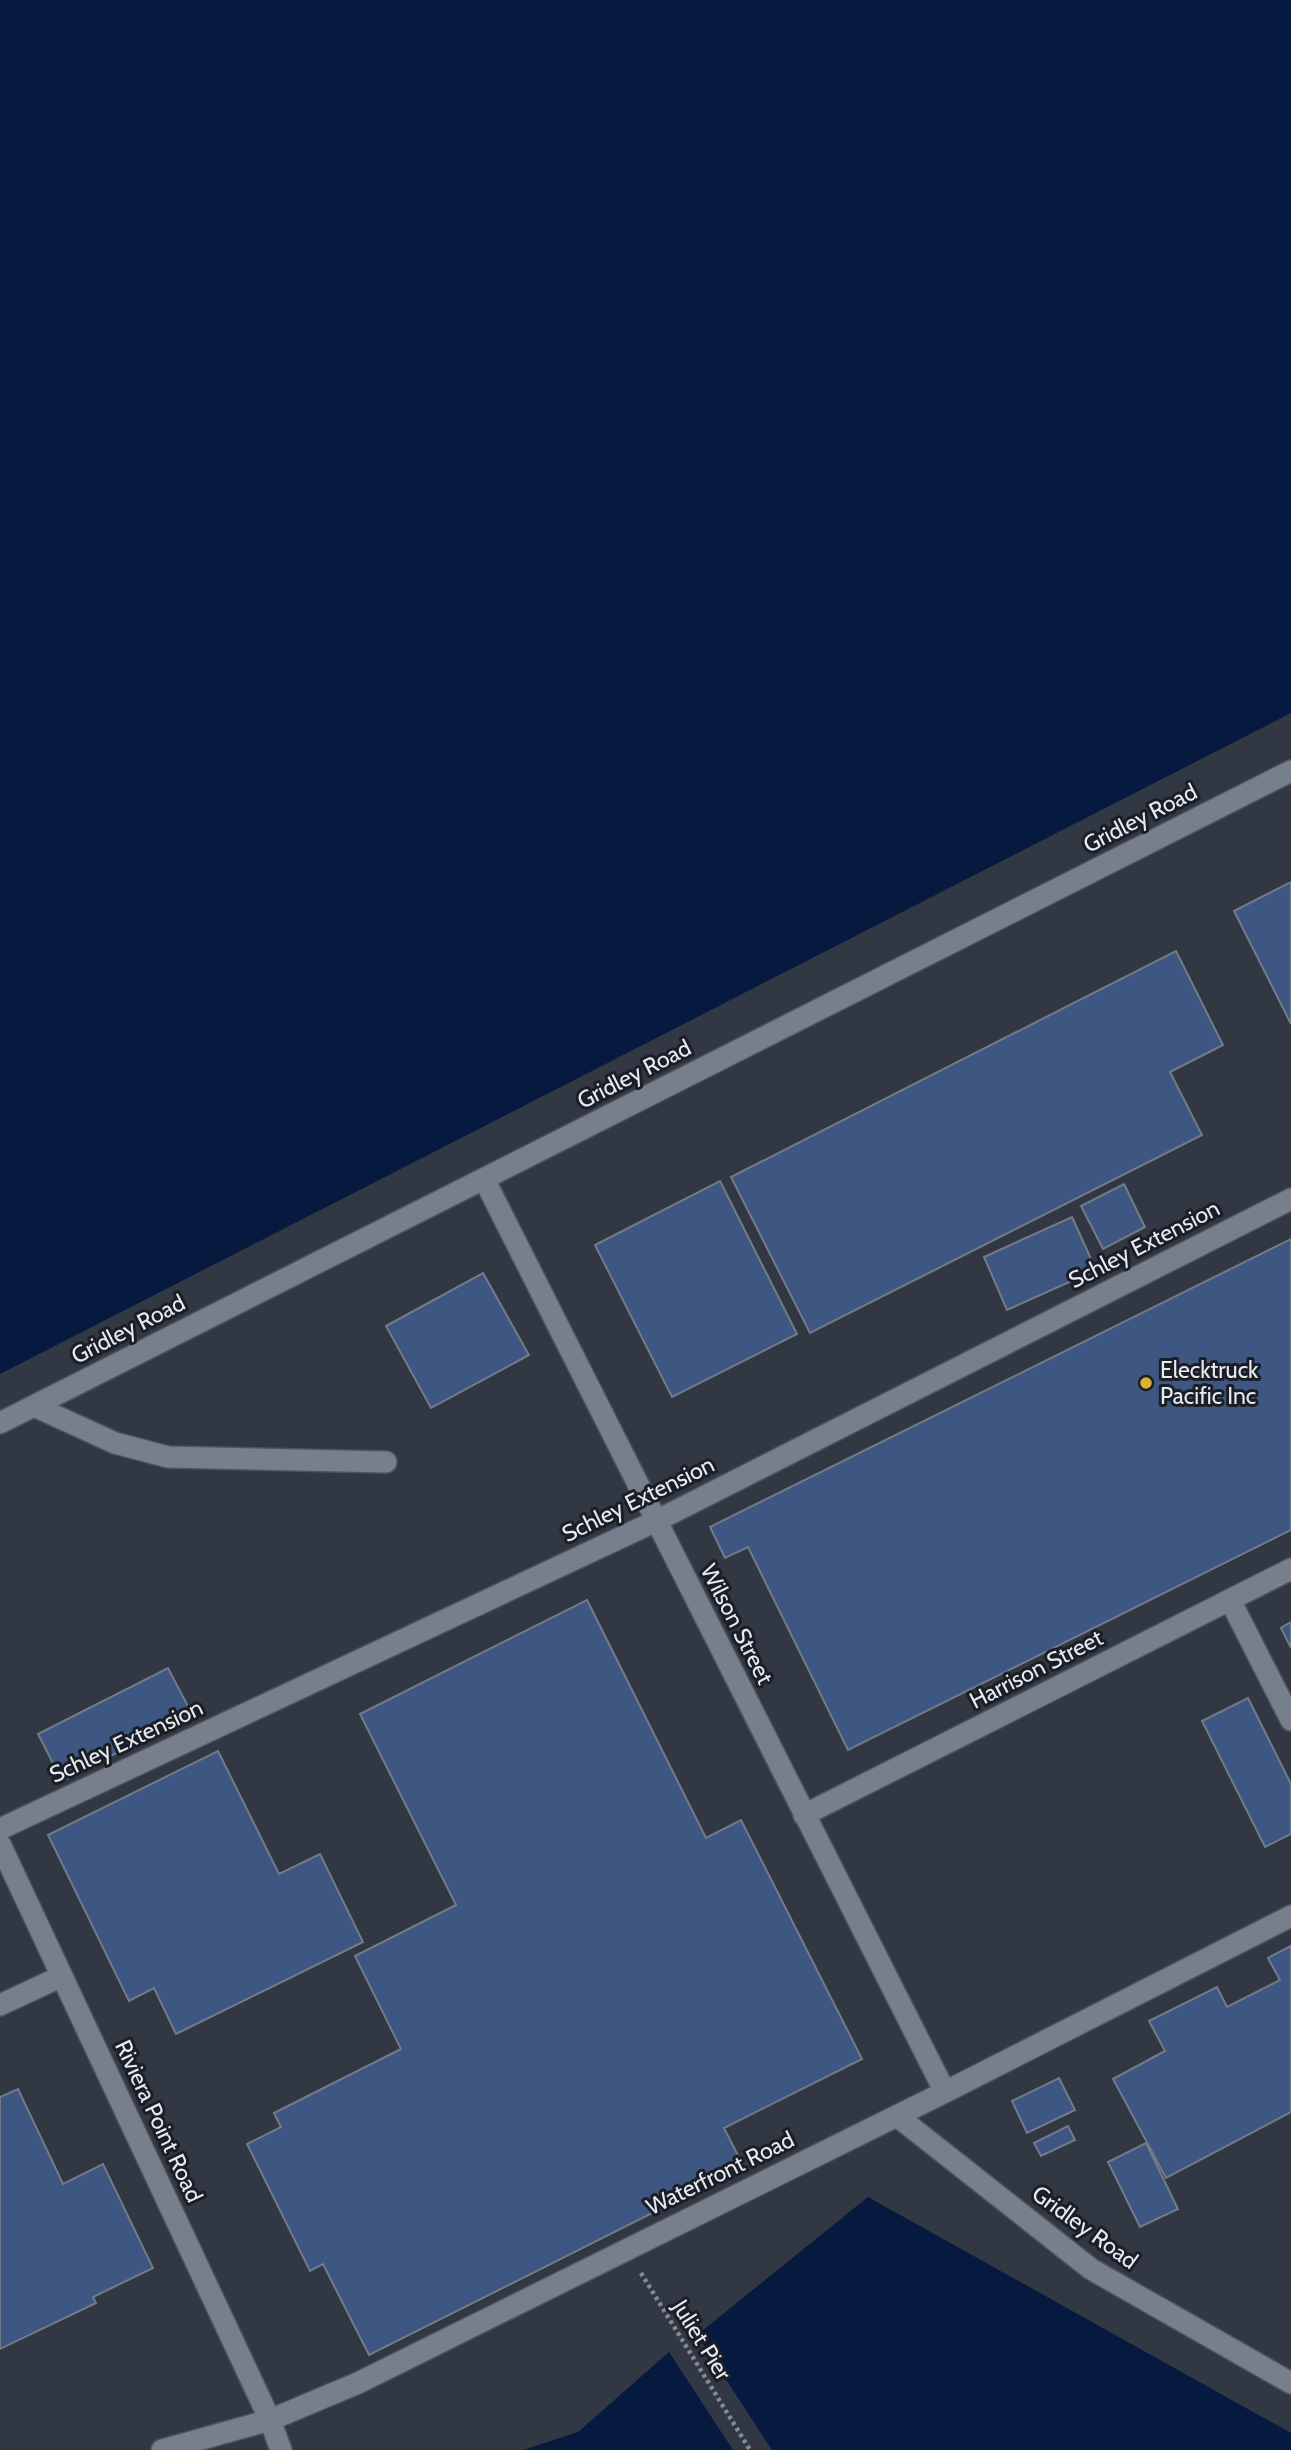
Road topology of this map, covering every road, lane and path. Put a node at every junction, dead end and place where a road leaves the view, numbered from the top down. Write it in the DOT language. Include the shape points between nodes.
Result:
graph roads {
  1 [pos="1291,771"];
  2 [pos="484,1179"];
  3 [pos="1291,1199"];
  4 [pos="34,1406"];
  5 [pos="0,1423"];
  6 [pos="386,1462"];
  7 [pos="656,1521"];
  8 [pos="1291,1569"];
  9 [pos="1230,1600"];
  10 [pos="1291,1720"];
  11 [pos="804,1815"];
  12 [pos="0,1829"];
  13 [pos="0,1844"];
  14 [pos="1291,1916"];
  15 [pos="62,1976"];
  16 [pos="0,2005"];
  17 [pos="944,2092"];
  18 [pos="897,2116"];
  19 [pos="625,2249"];
  20 [pos="1291,2383"];
  21 [pos="270,2420"];
  22 [pos="162,2450"];
  23 [pos="281,2450"];
  24 [pos="750,2450"];
  1 -- 2 [label="street, Gridley Road"];
  2 -- 4 [label="street, Gridley Road"];
  2 -- 7 [label="street, Wilson Street"];
  3 -- 7 [label="street, Schley Extension"];
  4 -- 5 [label="street, Gridley Road"];
  4 -- 6 [label="street" via="115,1443 168,1457"];
  7 -- 11 [label="street, Wilson Street"];
  7 -- 12 [label="street, Schley Extension"];
  8 -- 9 [label="street, Harrison Street"];
  9 -- 10 [label="street"];
  9 -- 11 [label="street, Harrison Street"];
  11 -- 17 [label="street, Wilson Street"];
  13 -- 15 [label="street, Riviera Point Road"];
  14 -- 17 [label="street, Waterfront Road"];
  15 -- 16 [label="street"];
  15 -- 21 [label="street, Riviera Point Road"];
  17 -- 18 [label="street, Waterfront Road"];
  18 -- 19 [label="street, Waterfront Road"];
  18 -- 20 [label="street, Gridley Road" via="1091,2269"];
  19 -- 21 [label="street, Waterfront Road" via="358,2383"];
  19 -- 24 [label="path, Juliet Pier"];
  21 -- 22 [label="street, Waterfront Road"];
  21 -- 23 [label="street, Riviera Point Road"];
}
